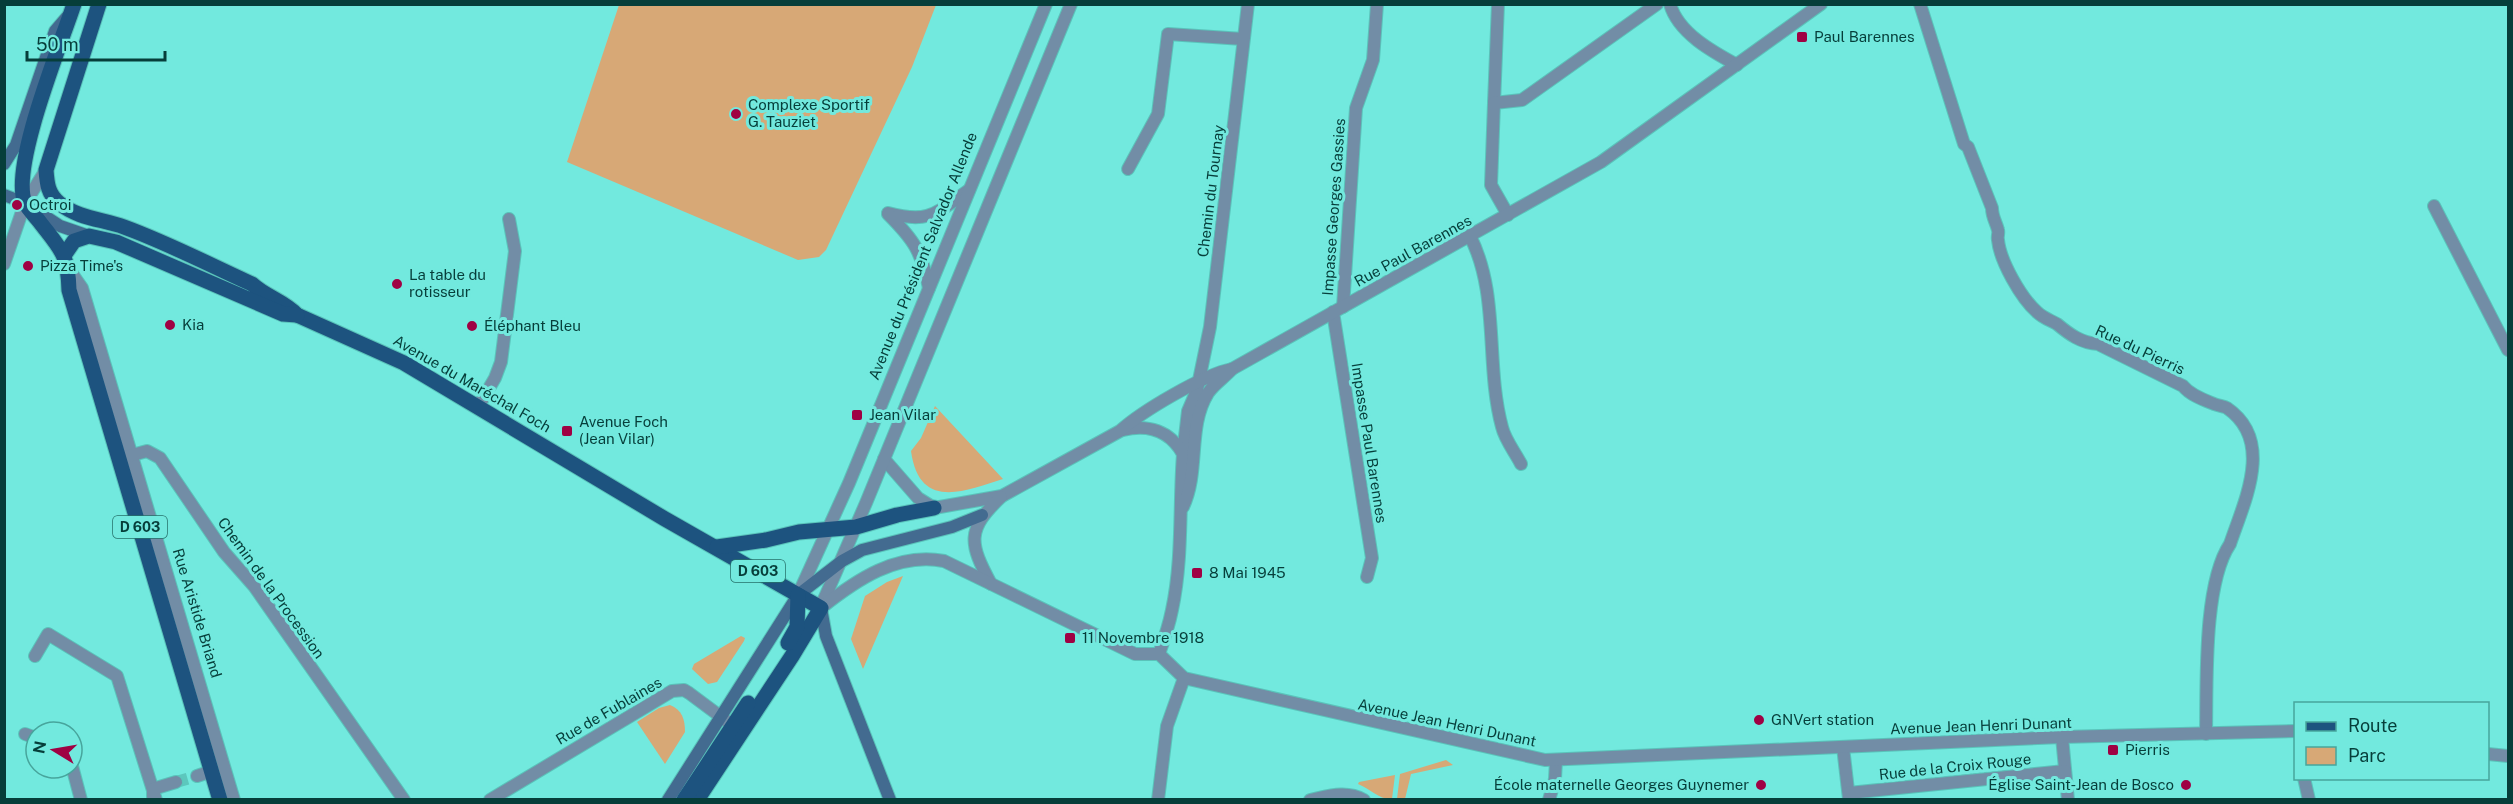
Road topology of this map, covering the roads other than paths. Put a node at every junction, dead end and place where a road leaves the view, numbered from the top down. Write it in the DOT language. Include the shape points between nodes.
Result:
graph roads {
  1 [pos="99,4"];
  2 [pos="1046,4"];
  3 [pos="1071,4"];
  4 [pos="1248,4"];
  5 [pos="1377,4"];
  6 [pos="1498,4"];
  7 [pos="1656,4"];
  8 [pos="1670,4"];
  9 [pos="1920,4"];
  10 [pos="1816,6"];
  11 [pos="73,8"];
  12 [pos="1244,39"];
  13 [pos="1737,65"];
  14 [pos="1494,103"];
  15 [pos="4,164"];
  16 [pos="1128,169"];
  17 [pos="46,170"];
  18 [pos="969,190"];
  19 [pos="4,195"];
  20 [pos="25,203"];
  21 [pos="2434,206"];
  22 [pos="1508,215"];
  23 [pos="509,219"];
  24 [pos="90,236"];
  25 [pos="1470,236"];
  26 [pos="66,261"];
  27 [pos="4,264"];
  28 [pos="929,288"];
  29 [pos="1338,309"];
  30 [pos="297,315"];
  31 [pos="2508,350"];
  32 [pos="1232,369"];
  33 [pos="1200,381"];
  34 [pos="478,407"];
  35 [pos="1119,431"];
  36 [pos="1184,454"];
  37 [pos="126,456"];
  38 [pos="884,459"];
  39 [pos="1521,464"];
  40 [pos="1002,496"];
  41 [pos="934,508"];
  42 [pos="1182,508"];
  43 [pos="982,514"];
  44 [pos="856,527"];
  45 [pos="829,530"];
  46 [pos="717,547"];
  47 [pos="842,561"];
  48 [pos="1367,577"];
  49 [pos="991,584"];
  50 [pos="798,595"];
  51 [pos="821,608"];
  52 [pos="1159,654"];
  53 [pos="35,656"];
  54 [pos="1184,678"];
  55 [pos="732,725"];
  56 [pos="2294,732"];
  57 [pos="2206,734"];
  58 [pos="2062,737"];
  59 [pos="1843,747"];
  60 [pos="2489,754"];
  61 [pos="2508,756"];
  62 [pos="1556,760"];
  63 [pos="212,771"];
  64 [pos="2065,771"];
  65 [pos="197,776"];
  66 [pos="76,780"];
  67 [pos="2304,780"];
  68 [pos="176,782"];
  69 [pos="154,796"];
  70 [pos="1849,796"];
  71 [pos="81,800"];
  72 [pos="220,800"];
  73 [pos="234,800"];
  74 [pos="404,800"];
  75 [pos="490,800"];
  76 [pos="668,800"];
  77 [pos="684,800"];
  78 [pos="697,800"];
  79 [pos="890,800"];
  80 [pos="1158,800"];
  81 [pos="1310,800"];
  82 [pos="1364,800"];
  83 [pos="1549,800"];
  84 [pos="2068,800"];
  85 [pos="2309,800"];
  1 -- 17 [label="main road"];
  2 -- 18 [label="street, Avenue du Président Salvador Allende"];
  3 -- 38 [label="street"];
  4 -- 12 [label="street, Chemin du Tournay"];
  5 -- 29 [label="street, Impasse Georges Gassies" via="1373,60 1356,108"];
  6 -- 14 [label="street"];
  7 -- 14 [label="street" via="1522,100"];
  8 -- 13 [label="street" via="1692,37"];
  9 -- 57 [label="street, Rue du Pierris" via="1948,99 1992,208 2012,280 2026,302 2061,330 2226,407 2244,425 2252,443 2251,481 2224,553 2214,596"];
  10 -- 13 [label="street, Rue Paul Barennes"];
  11 -- 15 [label="main road" via="55,31 16,145"];
  11 -- 20 [label="main road" via="26,148 22,176"];
  12 -- 16 [label="street" via="1168,34 1158,114"];
  12 -- 33 [label="street, Chemin du Tournay" via="1210,327"];
  13 -- 22 [label="street, Rue Paul Barennes" via="1600,162"];
  14 -- 22 [label="street" via="1491,185"];
  17 -- 20 [label="street"];
  17 -- 30 [label="main road, Avenue du Maréchal Foch / D 603" via="46,184 52,196 77,214 124,226 252,284"];
  18 -- 28 [label="street, Avenue du Président Salvador Allende"];
  18 -- 28 [label="street" via="942,211 924,218 888,213 919,251"];
  19 -- 20 [label="main road, Avenue du Maréchal Foch"];
  20 -- 24 [label="main road, Avenue du Maréchal Foch" via="60,226"];
  20 -- 26 [label="main road"];
  20 -- 27 [label="street"];
  21 -- 31 [label="street"];
  22 -- 25 [label="street, Rue Paul Barennes"];
  23 -- 34 [label="street" via="514,251 501,362"];
  24 -- 26 [label="main road" via="74,241"];
  24 -- 30 [label="main road, Avenue du Maréchal Foch" via="126,246 283,314"];
  25 -- 29 [label="street, Rue Paul Barennes"];
  25 -- 39 [label="street" via="1486,278 1502,429"];
  26 -- 37 [label="main road, Rue Aristide Briand / D 603" via="69,290"];
  28 -- 45 [label="street, Avenue du Président Salvador Allende"];
  29 -- 32 [label="street, Rue Paul Barennes"];
  29 -- 48 [label="street, Impasse Paul Barennes" via="1372,558"];
  30 -- 34 [label="main road, Avenue du Maréchal Foch / D 603" via="404,363"];
  32 -- 33 [label="street, Rue Paul Barennes"];
  32 -- 42 [label="street" via="1210,390 1198,417 1190,491"];
  33 -- 35 [label="street, Rue Paul Barennes" via="1134,418"];
  33 -- 36 [label="street, Chemin du Tournay" via="1188,411"];
  34 -- 46 [label="main road, Avenue du Maréchal Foch / D 603"];
  35 -- 36 [label="street" via="1147,427 1173,439"];
  35 -- 40 [label="street, Rue Paul Barennes"];
  36 -- 42 [label="street, Chemin du Tournay"];
  37 -- 63 [label="main road, Rue Aristide Briand / D 603"];
  37 -- 73 [label="street, Rue Aristide Briand"];
  37 -- 74 [label="street, Chemin de la Procession" via="147,451 160,458"];
  38 -- 41 [label="street" via="918,498"];
  38 -- 44 [label="street"];
  40 -- 41 [label="street, Rue Paul Barennes"];
  40 -- 43 [label="street, Rue Paul Barennes"];
  41 -- 44 [label="main road"];
  42 -- 52 [label="street" via="1173,610"];
  43 -- 47 [label="main road" via="951,527 862,550"];
  43 -- 49 [label="street" via="976,528 975,552"];
  44 -- 45 [label="main road"];
  44 -- 47 [label="street"];
  45 -- 46 [label="main road"];
  45 -- 50 [label="street, Avenue du Président Salvador Allende"];
  46 -- 50 [label="main road, Avenue du Maréchal Foch / D 603"];
  47 -- 50 [label="main road"];
  47 -- 51 [label="street"];
  49 -- 51 [label="street" via="944,561 919,558 866,576"];
  49 -- 52 [label="street" via="1135,654"];
  50 -- 51 [label="main road, Avenue du Maréchal Foch / D 603"];
  50 -- 55 [label="main road" via="797,627"];
  51 -- 55 [label="main road"];
  51 -- 79 [label="main road" via="826,636"];
  52 -- 54 [label="street"];
  53 -- 69 [label="street" via="48,634 117,676"];
  54 -- 62 [label="street, Avenue Jean Henri Dunant" via="1530,758"];
  54 -- 80 [label="street" via="1167,726"];
  55 -- 75 [label="street, Rue de Fublaines" via="689,693 672,691"];
  55 -- 76 [label="main road"];
  55 -- 77 [label="main road"];
  55 -- 78 [label="main road"];
  56 -- 57 [label="street, Avenue Jean Henri Dunant"];
  57 -- 58 [label="street, Avenue Jean Henri Dunant"];
  58 -- 59 [label="street, Avenue Jean Henri Dunant"];
  58 -- 64 [label="street"];
  59 -- 62 [label="street, Avenue Jean Henri Dunant"];
  59 -- 70 [label="street"];
  60 -- 61 [label="street"];
  62 -- 83 [label="street"];
  63 -- 65 [label="street"];
  63 -- 72 [label="main road, Rue Aristide Briand / D 603"];
  64 -- 70 [label="street, Rue de la Croix Rouge"];
  64 -- 84 [label="street"];
  66 -- 71 [label="street"];
  67 -- 85 [label="street"];
  68 -- 69 [label="street"];
  81 -- 82 [label="street" via="1340,793"];
}
